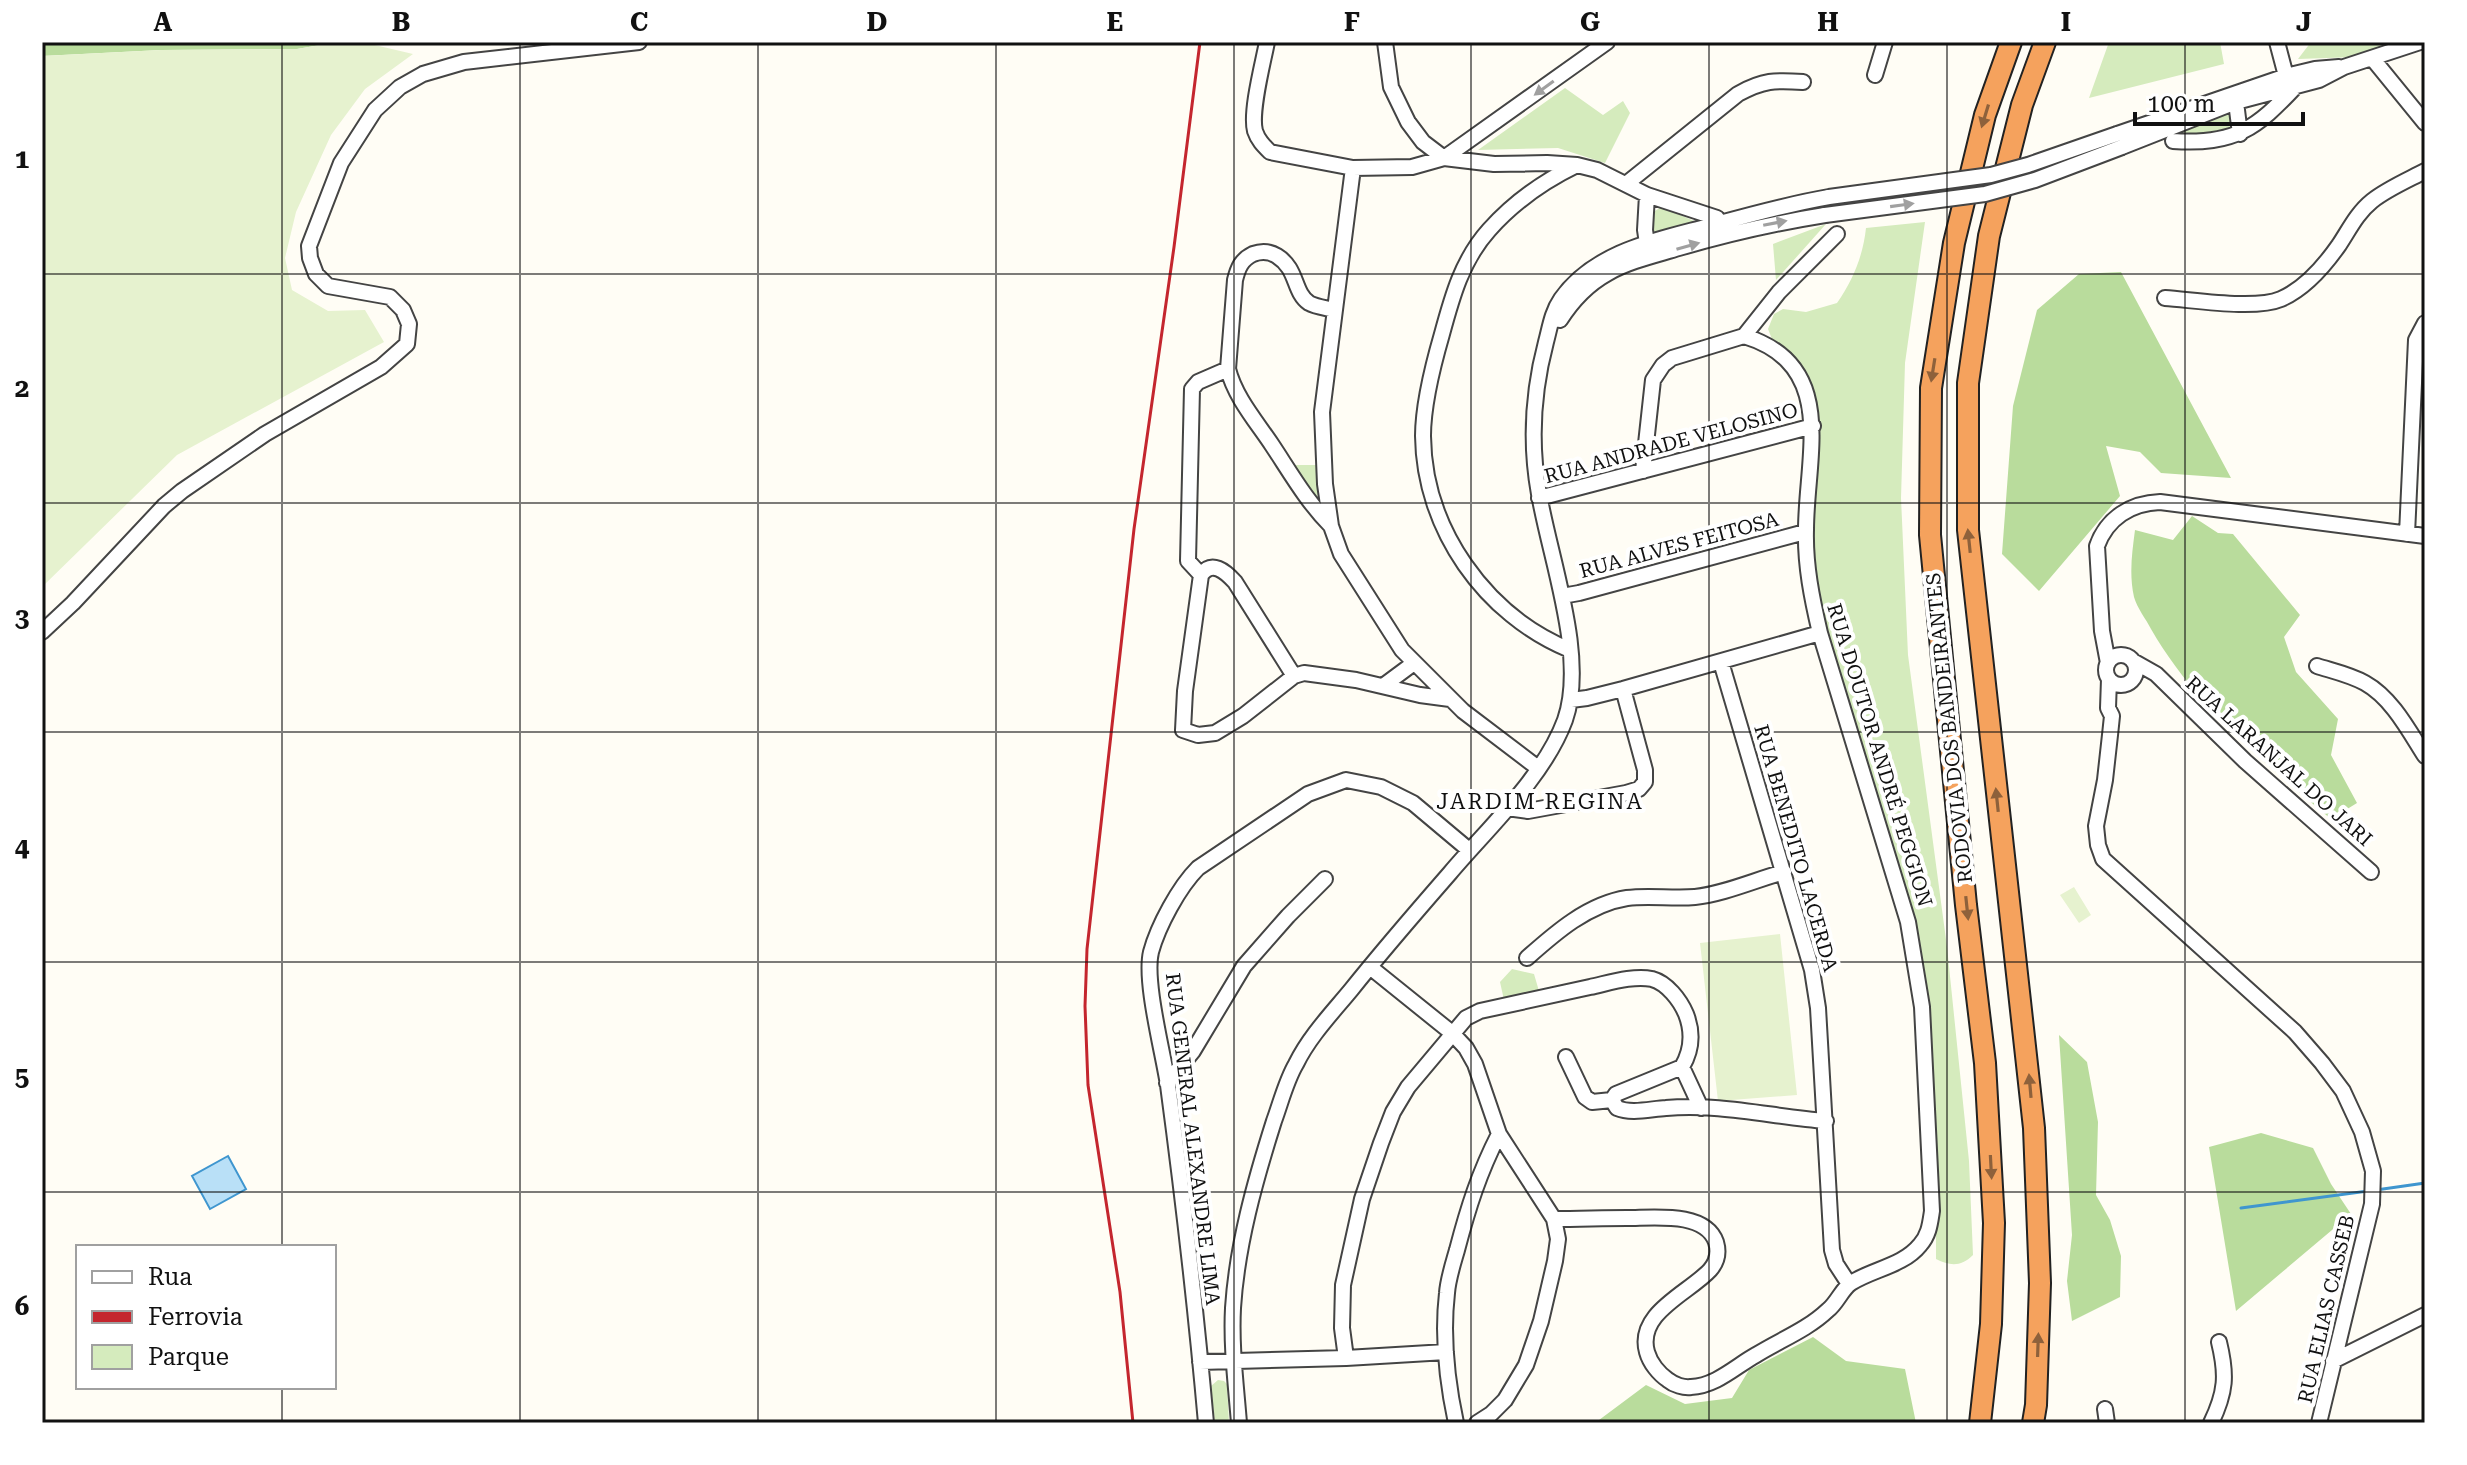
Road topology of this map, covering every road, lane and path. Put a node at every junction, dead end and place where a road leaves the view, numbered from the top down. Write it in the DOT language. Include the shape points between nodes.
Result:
graph roads {
  1 [pos="639,42"];
  2 [pos="1267,42"];
  3 [pos="1607,42"];
  4 [pos="1885,42"];
  5 [pos="2011,42"];
  6 [pos="2045,42"];
  7 [pos="2277,42"];
  8 [pos="2420,42"];
  9 [pos="1388,44"];
  10 [pos="2372,58"];
  11 [pos="1875,75"];
  12 [pos="2292,80"];
  13 [pos="1803,82"];
  14 [pos="2236,102"];
  15 [pos="2425,123"];
  16 [pos="2240,134"];
  17 [pos="2120,141"];
  18 [pos="2173,141"];
  19 [pos="1444,158"];
  20 [pos="1577,165"];
  21 [pos="1353,168"];
  22 [pos="2425,171"];
  23 [pos="1626,184"];
  24 [pos="1647,195"];
  25 [pos="1703,212"];
  26 [pos="1739,217"];
  27 [pos="1724,229"];
  28 [pos="1837,234"];
  29 [pos="1648,250"];
  30 [pos="2165,298"];
  31 [pos="1334,310"];
  32 [pos="2425,323"];
  33 [pos="1744,336"];
  34 [pos="1228,369"];
  35 [pos="1813,426"];
  36 [pos="1643,471"];
  37 [pos="1539,498"];
  38 [pos="1331,526"];
  39 [pos="1805,532"];
  40 [pos="2407,534"];
  41 [pos="2425,536"];
  42 [pos="1201,575"];
  43 [pos="1562,596"];
  44 [pos="2103,624"];
  45 [pos="42,632"];
  46 [pos="1820,633"];
  47 [pos="1570,650"];
  48 [pos="2129,658"];
  49 [pos="1721,662"];
  50 [pos="1414,663"];
  51 [pos="2108,663"];
  52 [pos="2317,666"];
  53 [pos="1294,676"];
  54 [pos="2161,679"];
  55 [pos="2121,681"];
  56 [pos="1383,686"];
  57 [pos="1623,689"];
  58 [pos="1450,699"];
  59 [pos="1571,700"];
  60 [pos="2418,736"];
  61 [pos="2425,756"];
  62 [pos="1538,768"];
  63 [pos="1507,808"];
  64 [pos="1469,850"];
  65 [pos="1784,872"];
  66 [pos="2371,872"];
  67 [pos="1325,879"];
  68 [pos="1527,958"];
  69 [pos="1370,967"];
  70 [pos="1452,1033"];
  71 [pos="1566,1057"];
  72 [pos="1682,1067"];
  73 [pos="1167,1083"];
  74 [pos="1612,1100"];
  75 [pos="1701,1108"];
  76 [pos="1826,1121"];
  77 [pos="1499,1134"];
  78 [pos="1554,1219"];
  79 [pos="1849,1284"];
  80 [pos="2425,1315"];
  81 [pos="2219,1342"];
  82 [pos="1446,1352"];
  83 [pos="1346,1358"];
  84 [pos="1233,1361"];
  85 [pos="2333,1361"];
  86 [pos="1200,1362"];
  87 [pos="1206,1423"];
  88 [pos="1239,1423"];
  89 [pos="1456,1423"];
  90 [pos="1477,1423"];
  91 [pos="1980,1423"];
  92 [pos="2033,1423"];
  93 [pos="2211,1423"];
  94 [pos="2319,1423"];
  1 -- 45 [label="street" via="464,62 423,74 375,110 341,163 309,246 310,258 328,286 390,297 409,324 407,344 381,367 265,434 182,491"];
  2 -- 21 [label="street" via="1255,111 1260,143 1270,152"];
  3 -- 19 [label="street, one-way"];
  4 -- 11 [label="street"];
  5 -- 91 [label="highway, RODOVIA DOS BANDEIRANTES, one-way" via="1985,115 1954,243 1931,388 1930,535 1985,1063 1994,1223 1991,1324"];
  92 -- 6 [label="highway, RODOVIA DOS BANDEIRANTES, one-way" via="2040,1283 2034,1128 1968,530 1968,383 1989,236 2022,105"];
  7 -- 12 [label="street"];
  8 -- 10 [label="street"];
  9 -- 19 [label="street" via="1391,87 1408,122"];
  10 -- 12 [label="street"];
  10 -- 15 [label="street"];
  12 -- 14 [label="street"];
  12 -- 16 [label="street" via="2274,109"];
  12 -- 17 [label="street"];
  13 -- 23 [label="street" via="1774,80 1738,94"];
  14 -- 16 [label="street"];
  14 -- 17 [label="street"];
  16 -- 18 [label="street"];
  17 -- 26 [label="street, bridge" via="1991,175 1829,197"];
  27 -- 17 [label="street, one-way, bridge" via="1985,194 2035,180"];
  19 -- 20 [label="street"];
  19 -- 21 [label="street" via="1412,167"];
  20 -- 23 [label="street"];
  20 -- 47 [label="street" via="1509,209 1472,253 1455,286 1433,366 1423,433 1432,498 1452,546 1499,605"];
  21 -- 31 [label="street"];
  22 -- 30 [label="street" via="2373,200 2321,266 2281,299 2257,304"];
  23 -- 24 [label="street"];
  24 -- 25 [label="street"];
  24 -- 29 [label="street"];
  25 -- 26 [label="street"];
  25 -- 27 [label="street" via="1717,218"];
  26 -- 27 [label="street"];
  27 -- 29 [label="street"];
  28 -- 33 [label="street"];
  29 -- 37 [label="street" via="1601,263 1572,287 1553,315 1537,384 1534,465"];
  31 -- 34 [label="street" via="1310,304 1287,263 1273,253 1247,257 1235,280"];
  31 -- 38 [label="street" via="1322,412"];
  32 -- 40 [label="street" via="2415,351"];
  33 -- 35 [label="street, RUA DOUTOR ANDRÉ PEGGION" via="1789,363 1806,388"];
  33 -- 36 [label="street" via="1672,358 1657,372"];
  34 -- 38 [label="street" via="1245,405"];
  34 -- 42 [label="street" via="1192,389 1188,561"];
  35 -- 36 [label="street, RUA ANDRADE VELOSINO"];
  35 -- 39 [label="street, RUA DOUTOR ANDRÉ PEGGION"];
  36 -- 37 [label="street, RUA ANDRADE VELOSINO"];
  37 -- 43 [label="street"];
  38 -- 50 [label="street" via="1341,554"];
  39 -- 43 [label="street, RUA ALVES FEITOSA"];
  39 -- 46 [label="street, RUA DOUTOR ANDRÉ PEGGION"];
  40 -- 41 [label="street"];
  40 -- 44 [label="street" via="2160,502 2142,504 2111,521 2100,536"];
  42 -- 53 [label="street" via="1211,567 1225,571"];
  42 -- 53 [label="street" via="1183,730 1215,733"];
  43 -- 47 [label="street"];
  44 -- 48 [label="street"];
  44 -- 51 [label="street"];
  46 -- 49 [label="street"];
  46 -- 79 [label="street, RUA DOUTOR ANDRÉ PEGGION" via="1908,922 1917,968 1932,1211 1929,1231 1912,1253"];
  47 -- 59 [label="street"];
  48 -- 51 [label="street" via="2115,656"];
  48 -- 54 [label="street, RUA LARANJAL DO JARI"];
  48 -- 55 [label="street" via="2136,672"];
  49 -- 57 [label="street"];
  49 -- 65 [label="street, RUA BENEDITO LACERDA"];
  50 -- 56 [label="street"];
  50 -- 58 [label="street"];
  51 -- 55 [label="street" via="2106,668"];
  52 -- 60 [label="street" via="2367,684"];
  53 -- 56 [label="street" via="1325,674"];
  54 -- 55 [label="street, RUA LARANJAL DO JARI"];
  54 -- 66 [label="street, RUA LARANJAL DO JARI"];
  55 -- 85 [label="street, RUA ELIAS CASSEB" via="2096,826 2103,859 2282,1019 2343,1091 2362,1132 2373,1171 2372,1195"];
  56 -- 58 [label="street"];
  57 -- 59 [label="street"];
  57 -- 63 [label="street" via="1645,770 1639,789 1528,811"];
  58 -- 62 [label="street"];
  59 -- 62 [label="street"];
  60 -- 61 [label="street"];
  62 -- 63 [label="street"];
  63 -- 64 [label="street"];
  64 -- 69 [label="street"];
  64 -- 73 [label="street, RUA GENERAL ALEXANDRE LIMA" via="1413,803 1381,787 1346,780 1308,794 1198,868 1183,883 1151,953"];
  65 -- 68 [label="street" via="1709,895 1626,898 1600,906"];
  65 -- 76 [label="street, RUA BENEDITO LACERDA" via="1812,970"];
  67 -- 73 [label="street" via="1244,966 1193,1051"];
  69 -- 70 [label="street"];
  69 -- 84 [label="street" via="1296,1063 1280,1105 1262,1157 1237,1270"];
  70 -- 72 [label="street" via="1480,1011 1647,978 1667,987 1686,1014 1690,1050"];
  70 -- 77 [label="street" via="1475,1064"];
  70 -- 83 [label="street" via="1393,1112 1367,1186 1343,1285"];
  71 -- 74 [label="street" via="1585,1097 1592,1102"];
  72 -- 74 [label="street"];
  72 -- 75 [label="street"];
  73 -- 86 [label="street, RUA GENERAL ALEXANDRE LIMA"];
  74 -- 75 [label="street" via="1621,1111"];
  75 -- 76 [label="street"];
  76 -- 79 [label="street, RUA BENEDITO LACERDA" via="1832,1250"];
  77 -- 78 [label="street"];
  77 -- 82 [label="street" via="1482,1167 1447,1289"];
  78 -- 79 [label="street" via="1689,1220 1714,1238 1718,1251 1710,1269 1654,1318 1647,1334 1649,1358 1678,1385 1709,1383 1809,1326"];
  78 -- 90 [label="street" via="1555,1261 1526,1365 1505,1400"];
  80 -- 85 [label="street"];
  81 -- 93 [label="street" via="2226,1381"];
  82 -- 83 [label="street"];
  82 -- 89 [label="street"];
  83 -- 84 [label="street"];
  84 -- 86 [label="street"];
  84 -- 88 [label="street"];
  85 -- 94 [label="street, RUA ELIAS CASSEB"];
  86 -- 87 [label="street, RUA GENERAL ALEXANDRE LIMA"];
}
